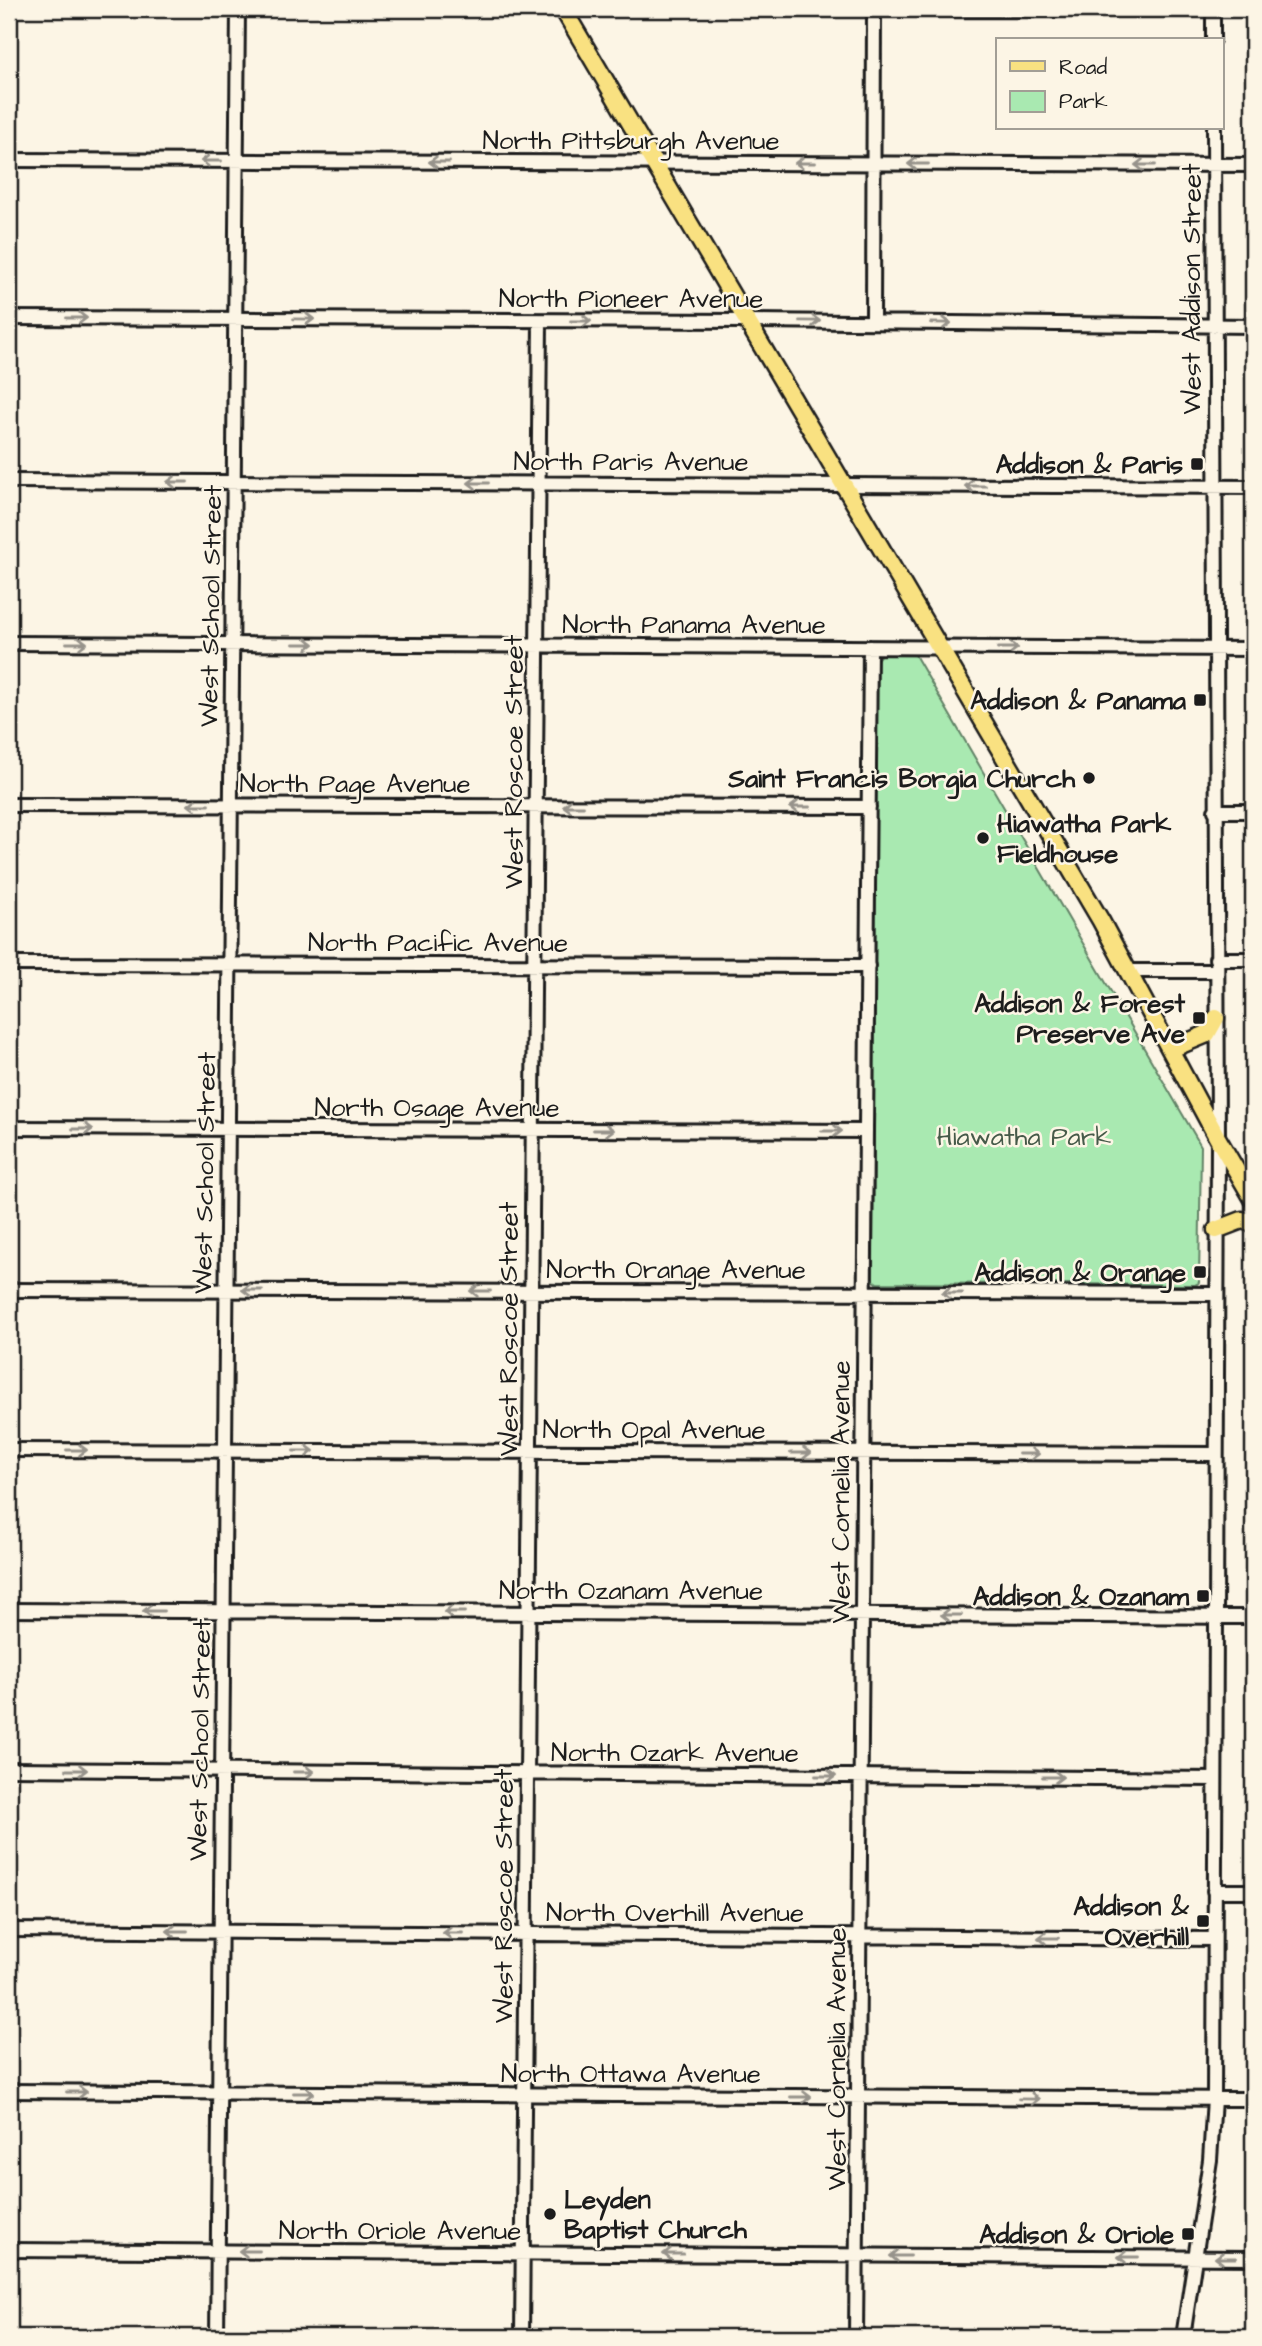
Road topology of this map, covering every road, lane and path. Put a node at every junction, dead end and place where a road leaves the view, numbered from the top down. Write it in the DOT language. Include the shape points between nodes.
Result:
graph roads {
  1 [pos="238,9"];
  2 [pos="562,9"];
  3 [pos="874,9"];
  4 [pos="924,9"];
  5 [pos="1197,9"];
  6 [pos="1213,9"];
  7 [pos="1213,38"];
  8 [pos="1213,130"];
  9 [pos="9,160"];
  10 [pos="237,161"];
  11 [pos="654,163"];
  12 [pos="874,164"];
  13 [pos="1214,165"];
  14 [pos="1253,165"];
  15 [pos="9,318"];
  16 [pos="235,318"];
  17 [pos="540,321"];
  18 [pos="746,321"];
  19 [pos="873,322"];
  20 [pos="1214,326"];
  21 [pos="1253,326"];
  22 [pos="9,481"];
  23 [pos="233,482"];
  24 [pos="538,484"];
  25 [pos="843,485"];
  26 [pos="1214,487"];
  27 [pos="1253,487"];
  28 [pos="9,642"];
  29 [pos="232,644"];
  30 [pos="537,645"];
  31 [pos="870,647"];
  32 [pos="939,648"];
  33 [pos="1215,649"];
  34 [pos="1253,649"];
  35 [pos="9,805"];
  36 [pos="231,806"];
  37 [pos="536,806"];
  38 [pos="869,807"];
  39 [pos="1215,811"];
  40 [pos="1253,811"];
  41 [pos="1253,959"];
  42 [pos="9,964"];
  43 [pos="229,965"];
  44 [pos="534,965"];
  45 [pos="1216,965"];
  46 [pos="868,966"];
  47 [pos="1129,971"];
  48 [pos="1216,1018"];
  49 [pos="1171,1049"];
  50 [pos="12,1128"];
  51 [pos="228,1130"];
  52 [pos="533,1130"];
  53 [pos="866,1131"];
  54 [pos="1218,1139"];
  55 [pos="1253,1199"];
  56 [pos="1253,1223"];
  57 [pos="1216,1230"];
  58 [pos="9,1290"];
  59 [pos="226,1290"];
  60 [pos="531,1292"];
  61 [pos="865,1293"];
  62 [pos="1216,1294"];
  63 [pos="9,1450"];
  64 [pos="225,1451"];
  65 [pos="530,1452"];
  66 [pos="863,1453"];
  67 [pos="1216,1454"];
  68 [pos="9,1609"];
  69 [pos="223,1611"];
  70 [pos="528,1612"];
  71 [pos="862,1615"];
  72 [pos="1215,1616"];
  73 [pos="1253,1617"];
  74 [pos="9,1769"];
  75 [pos="222,1771"];
  76 [pos="527,1773"];
  77 [pos="861,1776"];
  78 [pos="1215,1779"];
  79 [pos="1214,1891"];
  80 [pos="1253,1891"];
  81 [pos="9,1930"];
  82 [pos="220,1931"];
  83 [pos="526,1934"];
  84 [pos="859,1937"];
  85 [pos="1214,1940"];
  86 [pos="9,2091"];
  87 [pos="219,2092"];
  88 [pos="524,2095"];
  89 [pos="858,2097"];
  90 [pos="1214,2099"];
  91 [pos="1253,2099"];
  92 [pos="9,2250"];
  93 [pos="217,2251"];
  94 [pos="523,2253"];
  95 [pos="857,2256"];
  96 [pos="1196,2258"];
  97 [pos="1253,2258"];
  98 [pos="216,2337"];
  99 [pos="522,2337"];
  100 [pos="856,2337"];
  101 [pos="1183,2337"];
  1 -- 10 [label="street, West School Street"];
  2 -- 11 [label="main road"];
  3 -- 12 [label="street"];
  4 -- 5 [label="street"];
  6 -- 7 [label="street"];
  8 -- 13 [label="street, West Addison Street"];
  10 -- 9 [label="street, North Pittsburgh Avenue, one-way"];
  11 -- 10 [label="street, North Pittsburgh Avenue, one-way"];
  10 -- 16 [label="street, West School Street"];
  12 -- 11 [label="street, North Pittsburgh Avenue, one-way"];
  11 -- 18 [label="main road"];
  13 -- 12 [label="street, North Pittsburgh Avenue, one-way"];
  12 -- 19 [label="street"];
  13 -- 14 [label="street, North Pittsburgh Avenue"];
  13 -- 20 [label="street, West Addison Street"];
  15 -- 16 [label="street, North Pioneer Avenue, one-way"];
  16 -- 17 [label="street, North Pioneer Avenue, one-way"];
  16 -- 23 [label="street, West School Street"];
  17 -- 18 [label="street, North Pioneer Avenue, one-way"];
  17 -- 24 [label="street, West Roscoe Street"];
  18 -- 19 [label="street, North Pioneer Avenue, one-way"];
  18 -- 25 [label="main road"];
  19 -- 20 [label="street, North Pioneer Avenue, one-way"];
  20 -- 21 [label="street, North Pioneer Avenue"];
  20 -- 26 [label="street, West Addison Street"];
  23 -- 22 [label="street, North Paris Avenue, one-way"];
  24 -- 23 [label="street, North Paris Avenue, one-way"];
  23 -- 29 [label="street, West School Street"];
  24 -- 25 [label="street, North Paris Avenue"];
  24 -- 30 [label="street, West Roscoe Street"];
  26 -- 25 [label="street, North Paris Avenue, one-way"];
  25 -- 32 [label="main road"];
  26 -- 27 [label="street, North Paris Avenue"];
  26 -- 33 [label="street, West Addison Street"];
  28 -- 29 [label="street, North Panama Avenue, one-way"];
  29 -- 30 [label="street, North Panama Avenue, one-way"];
  29 -- 36 [label="street, West School Street"];
  30 -- 31 [label="street, North Panama Avenue"];
  30 -- 37 [label="street, West Roscoe Street"];
  31 -- 32 [label="street, North Panama Avenue"];
  31 -- 38 [label="street, West Cornelia Avenue"];
  32 -- 33 [label="street, North Panama Avenue, one-way"];
  32 -- 47 [label="main road"];
  33 -- 34 [label="street, North Panama Avenue"];
  33 -- 39 [label="street, West Addison Street"];
  36 -- 35 [label="street, North Page Avenue, one-way"];
  36 -- 37 [label="street, North Page Avenue"];
  36 -- 43 [label="street, West School Street"];
  38 -- 37 [label="street, North Page Avenue, one-way"];
  37 -- 44 [label="street, West Roscoe Street"];
  38 -- 46 [label="street, West Cornelia Avenue"];
  39 -- 40 [label="street"];
  39 -- 45 [label="street, West Addison Street"];
  41 -- 45 [label="street"];
  42 -- 43 [label="street, North Pacific Avenue"];
  43 -- 44 [label="street, North Pacific Avenue"];
  43 -- 51 [label="street, West School Street"];
  44 -- 46 [label="street, North Pacific Avenue"];
  44 -- 52 [label="street, West Roscoe Street"];
  45 -- 47 [label="street"];
  45 -- 48 [label="street, West Addison Street"];
  46 -- 53 [label="street, West Cornelia Avenue"];
  47 -- 49 [label="main road"];
  48 -- 49 [label="main road" via="1207,1034"];
  48 -- 54 [label="street, West Addison Street"];
  49 -- 54 [label="main road"];
  50 -- 51 [label="street, North Osage Avenue, one-way"];
  51 -- 52 [label="street, North Osage Avenue"];
  51 -- 59 [label="street, West School Street"];
  52 -- 53 [label="street, North Osage Avenue, one-way"];
  52 -- 60 [label="street, West Roscoe Street"];
  53 -- 61 [label="street, West Cornelia Avenue"];
  54 -- 55 [label="main road"];
  54 -- 57 [label="street, West Addison Street"];
  56 -- 57 [label="main road" via="1242,1220"];
  57 -- 62 [label="street, West Addison Street"];
  58 -- 59 [label="street, North Orange Avenue"];
  60 -- 59 [label="street, North Orange Avenue, one-way"];
  59 -- 64 [label="street, West School Street"];
  60 -- 61 [label="street, North Orange Avenue"];
  60 -- 65 [label="street, West Roscoe Street"];
  62 -- 61 [label="street, North Orange Avenue, one-way"];
  61 -- 66 [label="street, West Cornelia Avenue"];
  62 -- 67 [label="street, West Addison Street"];
  63 -- 64 [label="street, North Opal Avenue, one-way"];
  64 -- 65 [label="street, North Opal Avenue, one-way"];
  64 -- 69 [label="street, West School Street"];
  65 -- 66 [label="street, North Opal Avenue, one-way"];
  65 -- 70 [label="street, West Roscoe Street"];
  66 -- 67 [label="street, North Opal Avenue, one-way"];
  66 -- 71 [label="street, West Cornelia Avenue"];
  67 -- 72 [label="street, West Addison Street"];
  69 -- 68 [label="street, North Ozanam Avenue, one-way"];
  70 -- 69 [label="street, North Ozanam Avenue, one-way"];
  69 -- 75 [label="street, West School Street"];
  70 -- 71 [label="street, North Ozanam Avenue"];
  70 -- 76 [label="street, West Roscoe Street"];
  72 -- 71 [label="street, North Ozanam Avenue, one-way"];
  71 -- 77 [label="street, West Cornelia Avenue"];
  72 -- 73 [label="street, North Ozanam Avenue"];
  72 -- 78 [label="street, West Addison Street"];
  74 -- 75 [label="street, North Ozark Avenue, one-way"];
  75 -- 76 [label="street, North Ozark Avenue, one-way"];
  75 -- 82 [label="street, West School Street"];
  76 -- 77 [label="street, North Ozark Avenue, one-way"];
  76 -- 83 [label="street, West Roscoe Street"];
  77 -- 78 [label="street, North Ozark Avenue, one-way"];
  77 -- 84 [label="street, West Cornelia Avenue"];
  78 -- 79 [label="street, West Addison Street"];
  79 -- 80 [label="street"];
  79 -- 85 [label="street, West Addison Street"];
  82 -- 81 [label="street, North Overhill Avenue, one-way"];
  83 -- 82 [label="street, North Overhill Avenue, one-way"];
  82 -- 87 [label="street, West School Street"];
  83 -- 84 [label="street, North Overhill Avenue"];
  83 -- 88 [label="street, West Roscoe Street"];
  85 -- 84 [label="street, North Overhill Avenue, one-way"];
  84 -- 89 [label="street, West Cornelia Avenue"];
  85 -- 90 [label="street, West Addison Street"];
  86 -- 87 [label="street, North Ottawa Avenue, one-way"];
  87 -- 88 [label="street, North Ottawa Avenue, one-way"];
  87 -- 93 [label="street, West School Street"];
  88 -- 89 [label="street, North Ottawa Avenue, one-way"];
  88 -- 94 [label="street, West Roscoe Street"];
  89 -- 90 [label="street, North Ottawa Avenue, one-way"];
  89 -- 95 [label="street, West Cornelia Avenue"];
  90 -- 91 [label="street, North Ottawa Avenue"];
  90 -- 96 [label="street, West Addison Street"];
  92 -- 93 [label="street, North Oriole Avenue"];
  94 -- 93 [label="street, North Oriole Avenue, one-way"];
  93 -- 98 [label="street, West School Street"];
  95 -- 94 [label="street, North Oriole Avenue, one-way"];
  94 -- 99 [label="street, West Roscoe Street"];
  96 -- 95 [label="street, North Oriole Avenue, one-way"];
  95 -- 100 [label="street, West Cornelia Avenue"];
  97 -- 96 [label="street, North Oriole Avenue, one-way"];
  96 -- 101 [label="street, West Addison Street"];
}
